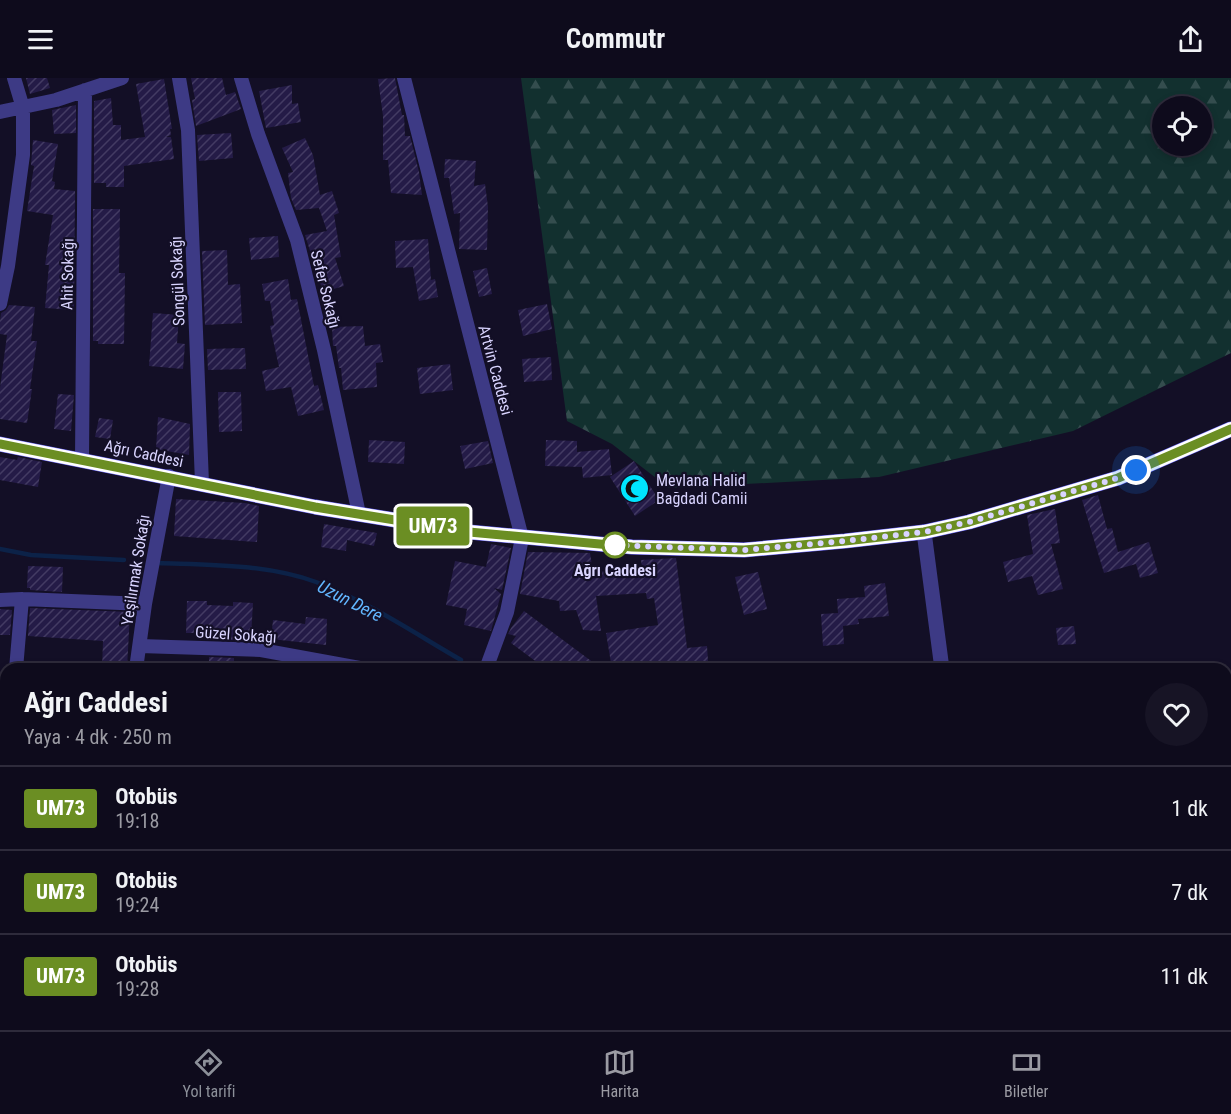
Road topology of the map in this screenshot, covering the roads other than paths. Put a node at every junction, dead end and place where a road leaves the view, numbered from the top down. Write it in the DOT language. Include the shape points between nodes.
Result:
graph roads {
  1 [pos="14,78"];
  2 [pos="122,78"];
  3 [pos="179,78"];
  4 [pos="404,78"];
  5 [pos="246,80"];
  6 [pos="86,90"];
  7 [pos="23,108"];
  8 [pos="0,112"];
  9 [pos="4,265"];
  10 [pos="0,304"];
  11 [pos="1231,429"];
  12 [pos="0,444"];
  13 [pos="82,459"];
  14 [pos="169,476"];
  15 [pos="201,483"];
  16 [pos="359,514"];
  17 [pos="924,532"];
  18 [pos="522,537"];
  19 [pos="22,599"];
  20 [pos="0,600"];
  21 [pos="145,604"];
  22 [pos="140,646"];
  23 [pos="17,663"];
  24 [pos="137,663"];
  25 [pos="332,663"];
  26 [pos="488,663"];
  27 [pos="941,663"];
  1 -- 7 [label="street"];
  2 -- 6 [label="street"];
  3 -- 15 [label="street, Songül Sokağı" via="188,130"];
  4 -- 18 [label="street, Artvin Caddesi"];
  5 -- 16 [label="street, Sefer Sokağı" via="258,134 297,240"];
  6 -- 7 [label="street"];
  6 -- 13 [label="street, Ahit Sokağı"];
  7 -- 8 [label="street"];
  7 -- 9 [label="street" via="23,155"];
  9 -- 10 [label="street"];
  11 -- 17 [label="main road, Ağrı Caddesi" via="1118,478"];
  12 -- 13 [label="main road, Ağrı Caddesi"];
  13 -- 14 [label="main road, Ağrı Caddesi"];
  14 -- 15 [label="main road, Ağrı Caddesi"];
  14 -- 21 [label="street, Yeşilırmak Sokağı"];
  15 -- 16 [label="main road, Ağrı Caddesi"];
  16 -- 18 [label="main road, Ağrı Caddesi"];
  17 -- 18 [label="main road, Ağrı Caddesi" via="744,550 632,547"];
  17 -- 27 [label="street"];
  18 -- 26 [label="street, Artvin Caddesi" via="507,612"];
  19 -- 20 [label="street"];
  19 -- 21 [label="street"];
  19 -- 23 [label="street"];
  21 -- 22 [label="street, Yeşilırmak Sokağı"];
  22 -- 24 [label="street, Yeşilırmak Sokağı"];
  22 -- 25 [label="street, Güzel Sokağı" via="261,650"];
}
